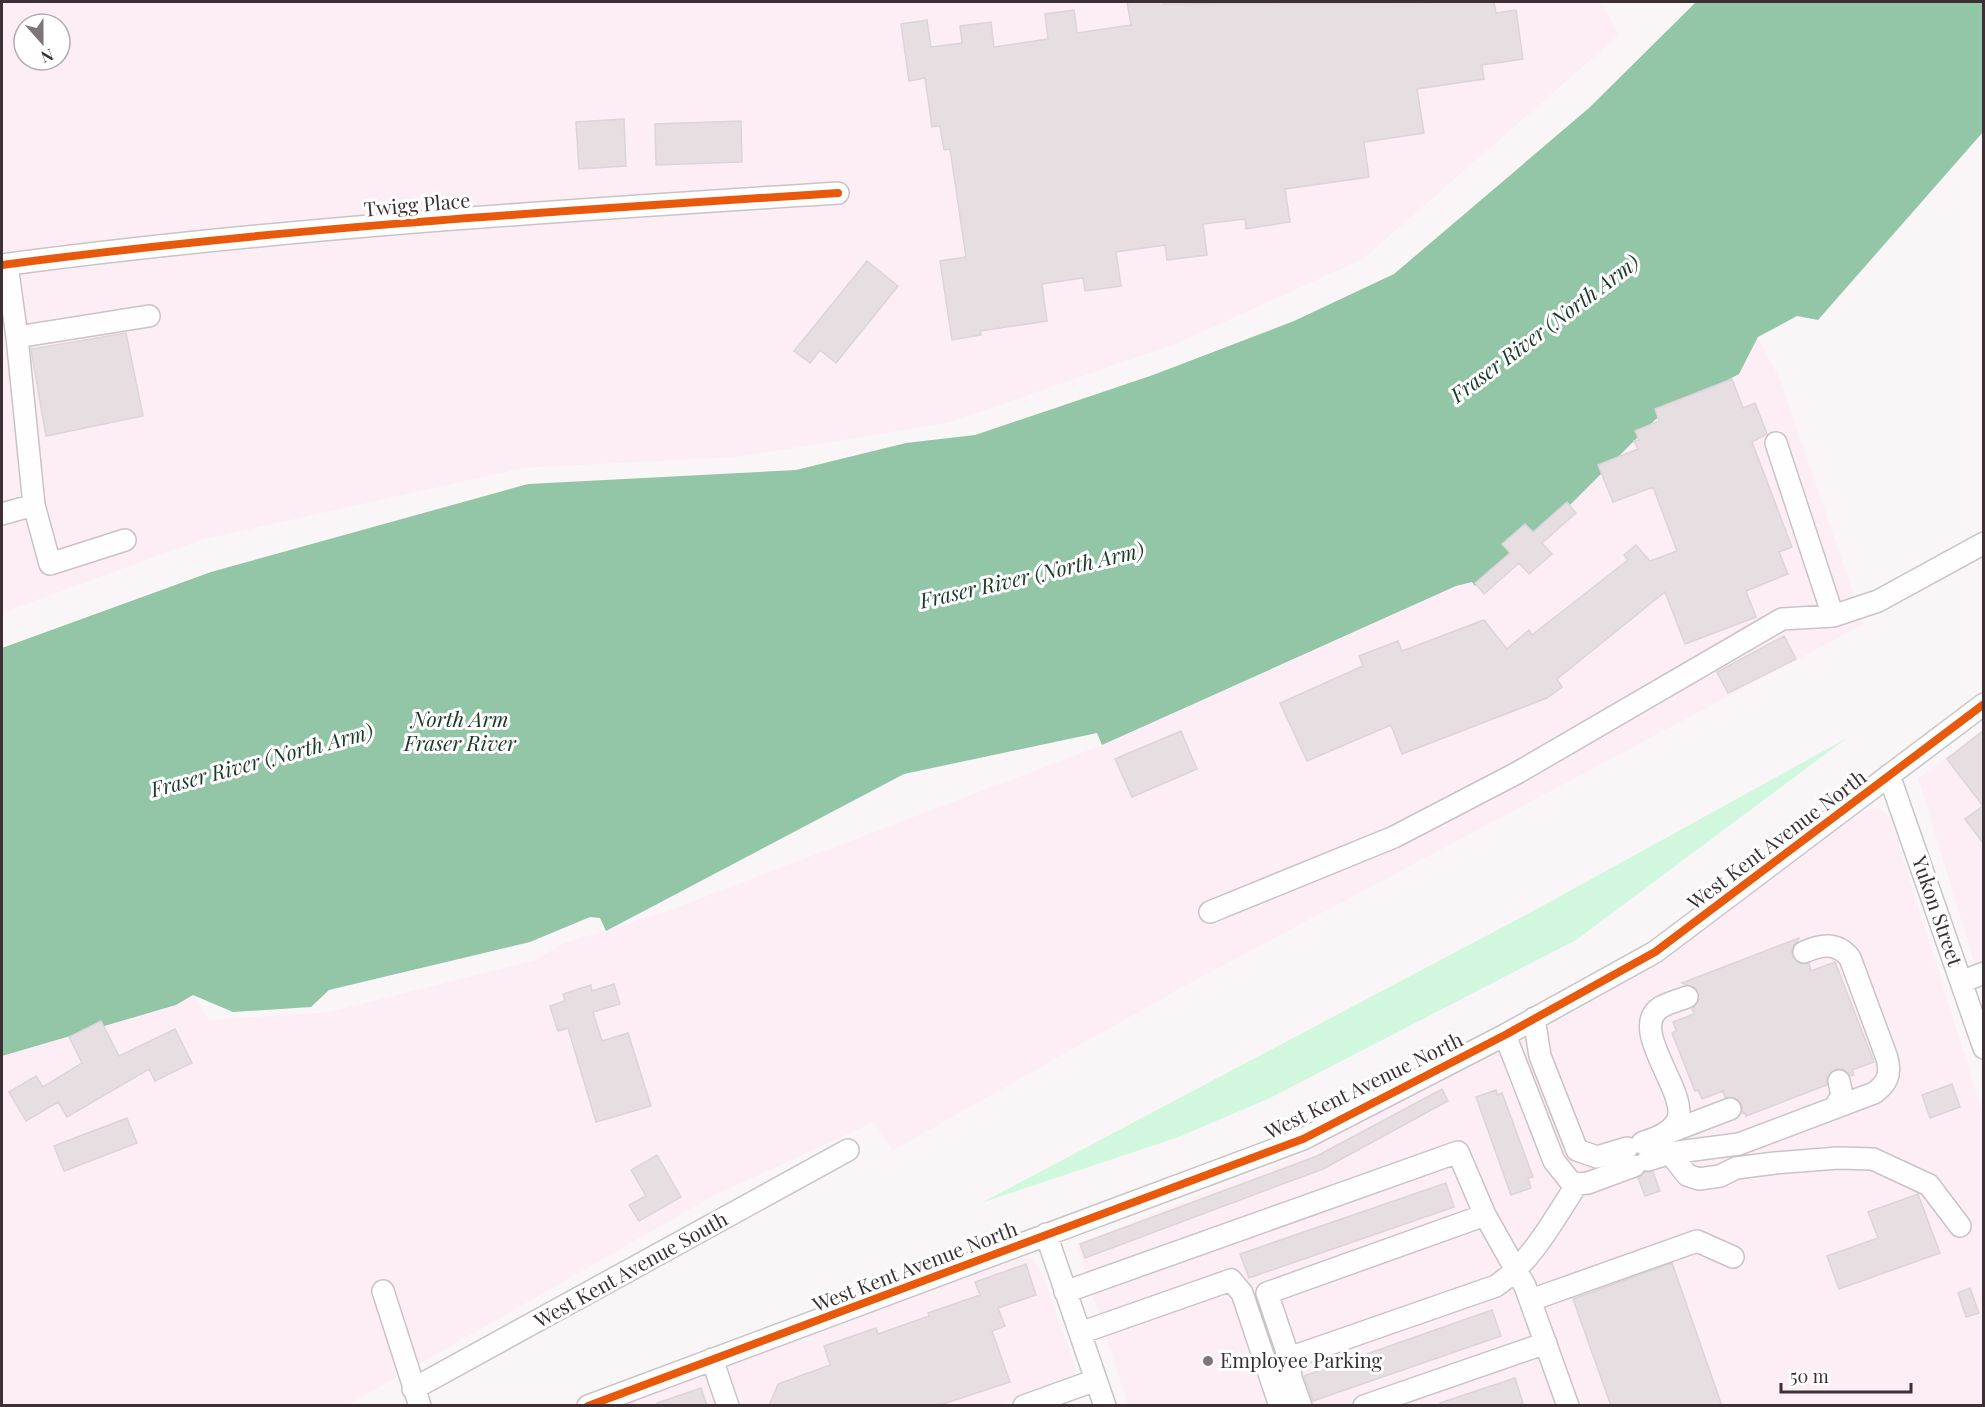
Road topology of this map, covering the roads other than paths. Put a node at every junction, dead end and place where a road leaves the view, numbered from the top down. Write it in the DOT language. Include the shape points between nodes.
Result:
graph roads {
  1 [pos="838,193"];
  2 [pos="4,265"];
  3 [pos="149,316"];
  4 [pos="16,337"];
  5 [pos="1776,443"];
  6 [pos="34,505"];
  7 [pos="2,513"];
  8 [pos="125,540"];
  9 [pos="1983,543"];
  10 [pos="1833,616"];
  11 [pos="1983,704"];
  12 [pos="1889,775"];
  13 [pos="1210,912"];
  14 [pos="1804,952"];
  15 [pos="1983,973"];
  16 [pos="1961,982"];
  17 [pos="1687,997"];
  18 [pos="1534,1018"];
  19 [pos="1505,1035"];
  20 [pos="1983,1047"];
  21 [pos="1839,1081"];
  22 [pos="1835,1107"];
  23 [pos="1730,1109"];
  24 [pos="1668,1143"];
  25 [pos="1710,1148"];
  26 [pos="848,1150"];
  27 [pos="1638,1154"];
  28 [pos="1736,1168"];
  29 [pos="1577,1184"];
  30 [pos="1485,1215"];
  31 [pos="1960,1226"];
  32 [pos="1046,1234"];
  33 [pos="1732,1257"];
  34 [pos="1517,1272"];
  35 [pos="383,1291"];
  36 [pos="1065,1292"];
  37 [pos="1531,1299"];
  38 [pos="1080,1333"];
  39 [pos="1546,1343"];
  40 [pos="1289,1358"];
  41 [pos="712,1359"];
  42 [pos="1096,1380"];
  43 [pos="417,1397"];
  44 [pos="614,1401"];
  45 [pos="588,1406"];
  46 [pos="728,1406"];
  47 [pos="1024,1406"];
  48 [pos="1105,1406"];
  49 [pos="1280,1406"];
  50 [pos="1301,1406"];
  51 [pos="1364,1406"];
  52 [pos="1568,1406"];
  1 -- 2 [label="street, Twigg Place" via="395,223"];
  2 -- 4 [label="street"];
  3 -- 4 [label="street"];
  4 -- 6 [label="street"];
  5 -- 10 [label="street"];
  6 -- 7 [label="street"];
  6 -- 8 [label="street" via="50,564"];
  9 -- 10 [label="street" via="1878,601"];
  10 -- 13 [label="street" via="1782,619 1517,773 1394,837"];
  11 -- 12 [label="street, West Kent Avenue North"];
  12 -- 16 [label="street, Yukon Street"];
  12 -- 18 [label="street, West Kent Avenue North" via="1675,939"];
  14 -- 22 [label="street" via="1834,946 1850,958 1890,1070 1888,1080 1874,1093"];
  15 -- 16 [label="street"];
  16 -- 20 [label="street, Yukon Street"];
  17 -- 24 [label="street" via="1659,1008 1651,1030 1678,1105 1678,1119"];
  18 -- 19 [label="street, West Kent Avenue North"];
  18 -- 27 [label="street" via="1540,1056 1576,1150 1597,1157"];
  19 -- 29 [label="street" via="1554,1161"];
  19 -- 32 [label="street, West Kent Avenue North" via="1303,1139"];
  21 -- 22 [label="street" via="1842,1095"];
  22 -- 25 [label="street" via="1739,1144"];
  23 -- 24 [label="street"];
  24 -- 25 [label="street" via="1689,1133"];
  24 -- 27 [label="street"];
  24 -- 28 [label="street" via="1687,1175 1720,1176"];
  25 -- 28 [label="street"];
  26 -- 43 [label="street, West Kent Avenue South"];
  27 -- 29 [label="street" via="1588,1183"];
  28 -- 31 [label="street" via="1838,1158 1873,1159 1929,1185"];
  29 -- 34 [label="street"];
  30 -- 34 [label="street"];
  30 -- 36 [label="street" via="1458,1152"];
  30 -- 40 [label="street" via="1267,1293"];
  32 -- 36 [label="street"];
  32 -- 41 [label="street, West Kent Avenue North"];
  33 -- 37 [label="street" via="1697,1241"];
  34 -- 37 [label="street"];
  34 -- 40 [label="street" via="1496,1286"];
  35 -- 43 [label="street"];
  36 -- 38 [label="street"];
  37 -- 39 [label="street"];
  38 -- 42 [label="street"];
  38 -- 49 [label="street" via="1231,1280 1242,1293"];
  39 -- 51 [label="street"];
  39 -- 52 [label="street"];
  40 -- 50 [label="street"];
  41 -- 44 [label="street, West Kent Avenue North"];
  41 -- 46 [label="street"];
  42 -- 47 [label="street"];
  42 -- 48 [label="street"];
  44 -- 45 [label="street, West Kent Avenue North"];
}
